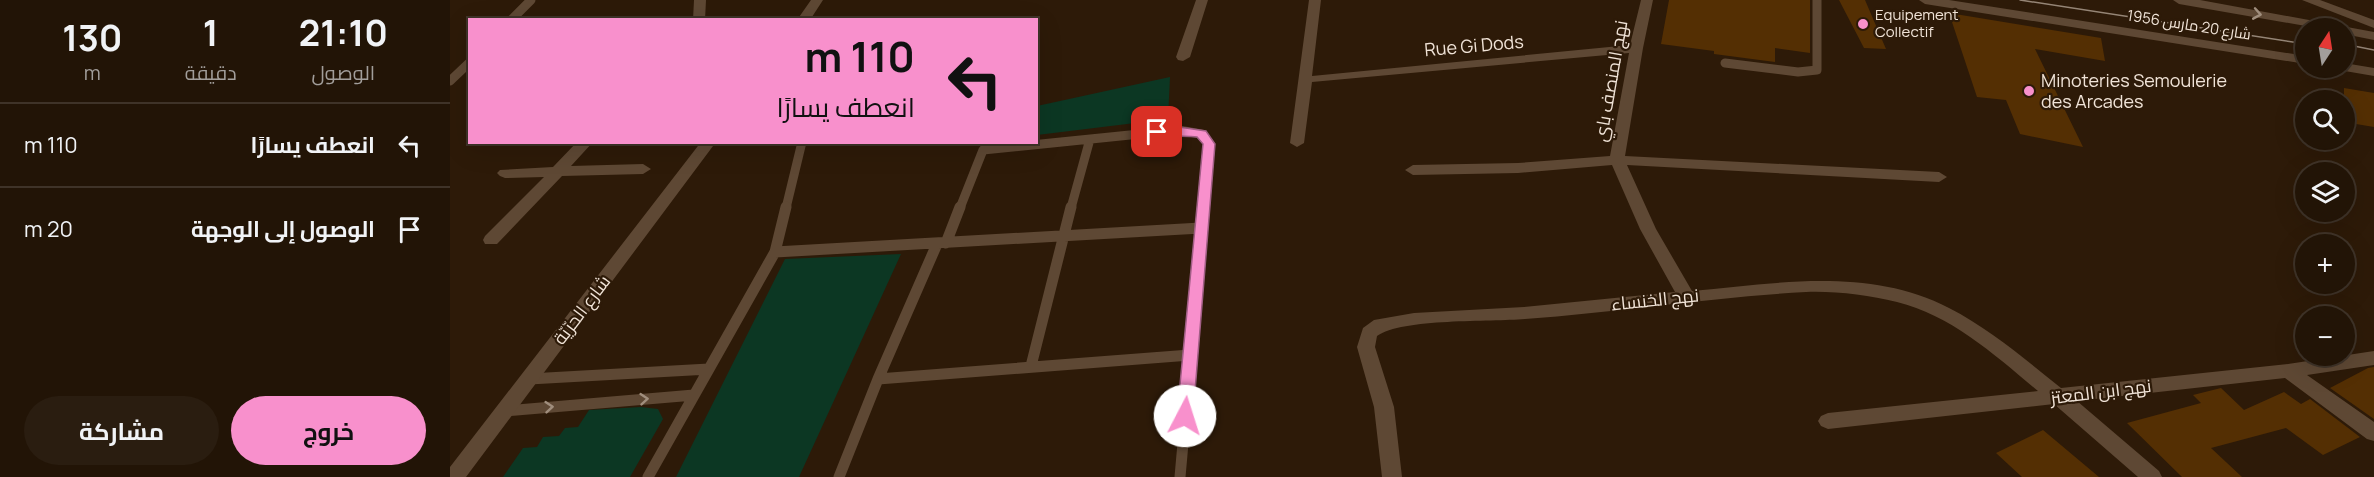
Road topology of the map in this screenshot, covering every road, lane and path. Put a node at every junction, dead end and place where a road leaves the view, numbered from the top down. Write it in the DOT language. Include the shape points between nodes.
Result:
graph roads {
  1 [pos="531,0"];
  2 [pos="700,0"];
  3 [pos="818,0"];
  4 [pos="1202,0"];
  5 [pos="1315,0"];
  6 [pos="1647,0"];
  7 [pos="1817,0"];
  8 [pos="1925,0"];
  9 [pos="1978,0"];
  10 [pos="2181,0"];
  11 [pos="2308,0"];
  12 [pos="2374,15"];
  13 [pos="513,18"];
  14 [pos="699,18"];
  15 [pos="804,18"];
  16 [pos="2295,21"];
  17 [pos="2374,24"];
  18 [pos="2355,32"];
  19 [pos="2374,36"];
  20 [pos="1636,48"];
  21 [pos="2295,49"];
  22 [pos="1183,57"];
  23 [pos="2295,58"];
  24 [pos="2355,59"];
  25 [pos="2374,62"];
  26 [pos="1725,63"];
  27 [pos="468,64"];
  28 [pos="2355,69"];
  29 [pos="2374,72"];
  30 [pos="1316,78"];
  31 [pos="450,81"];
  32 [pos="1090,139"];
  33 [pos="1297,142"];
  34 [pos="584,144"];
  35 [pos="707,144"];
  36 [pos="802,144"];
  37 [pos="1617,160"];
  38 [pos="643,169"];
  39 [pos="1413,170"];
  40 [pos="557,172"];
  41 [pos="505,173"];
  42 [pos="1939,177"];
  43 [pos="1201,228"];
  44 [pos="1063,235"];
  45 [pos="491,240"];
  46 [pos="942,243"];
  47 [pos="775,252"];
  48 [pos="1686,296"];
  49 [pos="1190,356"];
  50 [pos="2374,358"];
  51 [pos="1031,366"];
  52 [pos="709,369"];
  53 [pos="2288,371"];
  54 [pos="878,378"];
  55 [pos="529,380"];
  56 [pos="694,395"];
  57 [pos="2061,397"];
  58 [pos="504,411"];
  59 [pos="1828,422"];
  60 [pos="2374,433"];
  61 [pos="454,477"];
  62 [pos="648,477"];
  63 [pos="839,477"];
  64 [pos="1180,477"];
  65 [pos="1392,477"];
  66 [pos="2151,477"];
  1 -- 13 [label="lane"];
  2 -- 14 [label="street"];
  3 -- 15 [label="street"];
  4 -- 22 [label="street"];
  5 -- 33 [label="street"];
  6 -- 20 [label="street, نهج المنصف باي"];
  7 -- 26 [label="lane" via="1817,70 1798,72"];
  8 -- 23 [label="street, شارع 20 مارس 1956"];
  9 -- 21 [label="street, شارع 20 مارس 1956"];
  10 -- 16 [label="street, one-way"];
  11 -- 12 [label="street"];
  11 -- 17 [label="street"];
  18 -- 19 [label="street"];
  20 -- 30 [label="street, Rue Gi Dods"];
  20 -- 37 [label="street, نهج المنصف باي"];
  24 -- 25 [label="street"];
  27 -- 31 [label="lane"];
  28 -- 29 [label="street"];
  32 -- 43 [label="lane" via="1179,130 1201,134 1209,144"];
  32 -- 44 [label="lane"];
  32 -- 46 [label="lane" via="983,150"];
  34 -- 40 [label="street"];
  35 -- 55 [label="street, شارع الحرّيّة"];
  36 -- 47 [label="lane"];
  37 -- 39 [label="street" via="1518,168"];
  37 -- 42 [label="street"];
  37 -- 48 [label="street, نهج المنصف باي" via="1648,228"];
  38 -- 40 [label="street"];
  40 -- 41 [label="street"];
  40 -- 45 [label="street"];
  43 -- 44 [label="lane"];
  43 -- 49 [label="lane"];
  44 -- 46 [label="lane"];
  44 -- 51 [label="lane"];
  46 -- 47 [label="lane"];
  46 -- 54 [label="lane"];
  47 -- 52 [label="lane"];
  48 -- 57 [label="street, نهج الخنساء" via="1808,286 1887,292 1924,303 1952,317"];
  48 -- 65 [label="street, نهج الخنساء" via="1380,325 1369,333 1366,347 1384,407"];
  49 -- 51 [label="lane"];
  49 -- 64 [label="lane"];
  50 -- 53 [label="street, نهج ابن المعتز"];
  51 -- 54 [label="lane"];
  52 -- 55 [label="lane"];
  52 -- 56 [label="lane"];
  53 -- 57 [label="street, نهج ابن المعتز"];
  53 -- 60 [label="street"];
  54 -- 63 [label="lane"];
  55 -- 58 [label="street, شارع الحرّيّة"];
  58 -- 56 [label="lane, one-way"];
  56 -- 62 [label="lane"];
  57 -- 59 [label="street, نهج ابن المعتز"];
  57 -- 66 [label="street, نهج الخنساء"];
  58 -- 61 [label="street, شارع الحرّيّة"];
}
